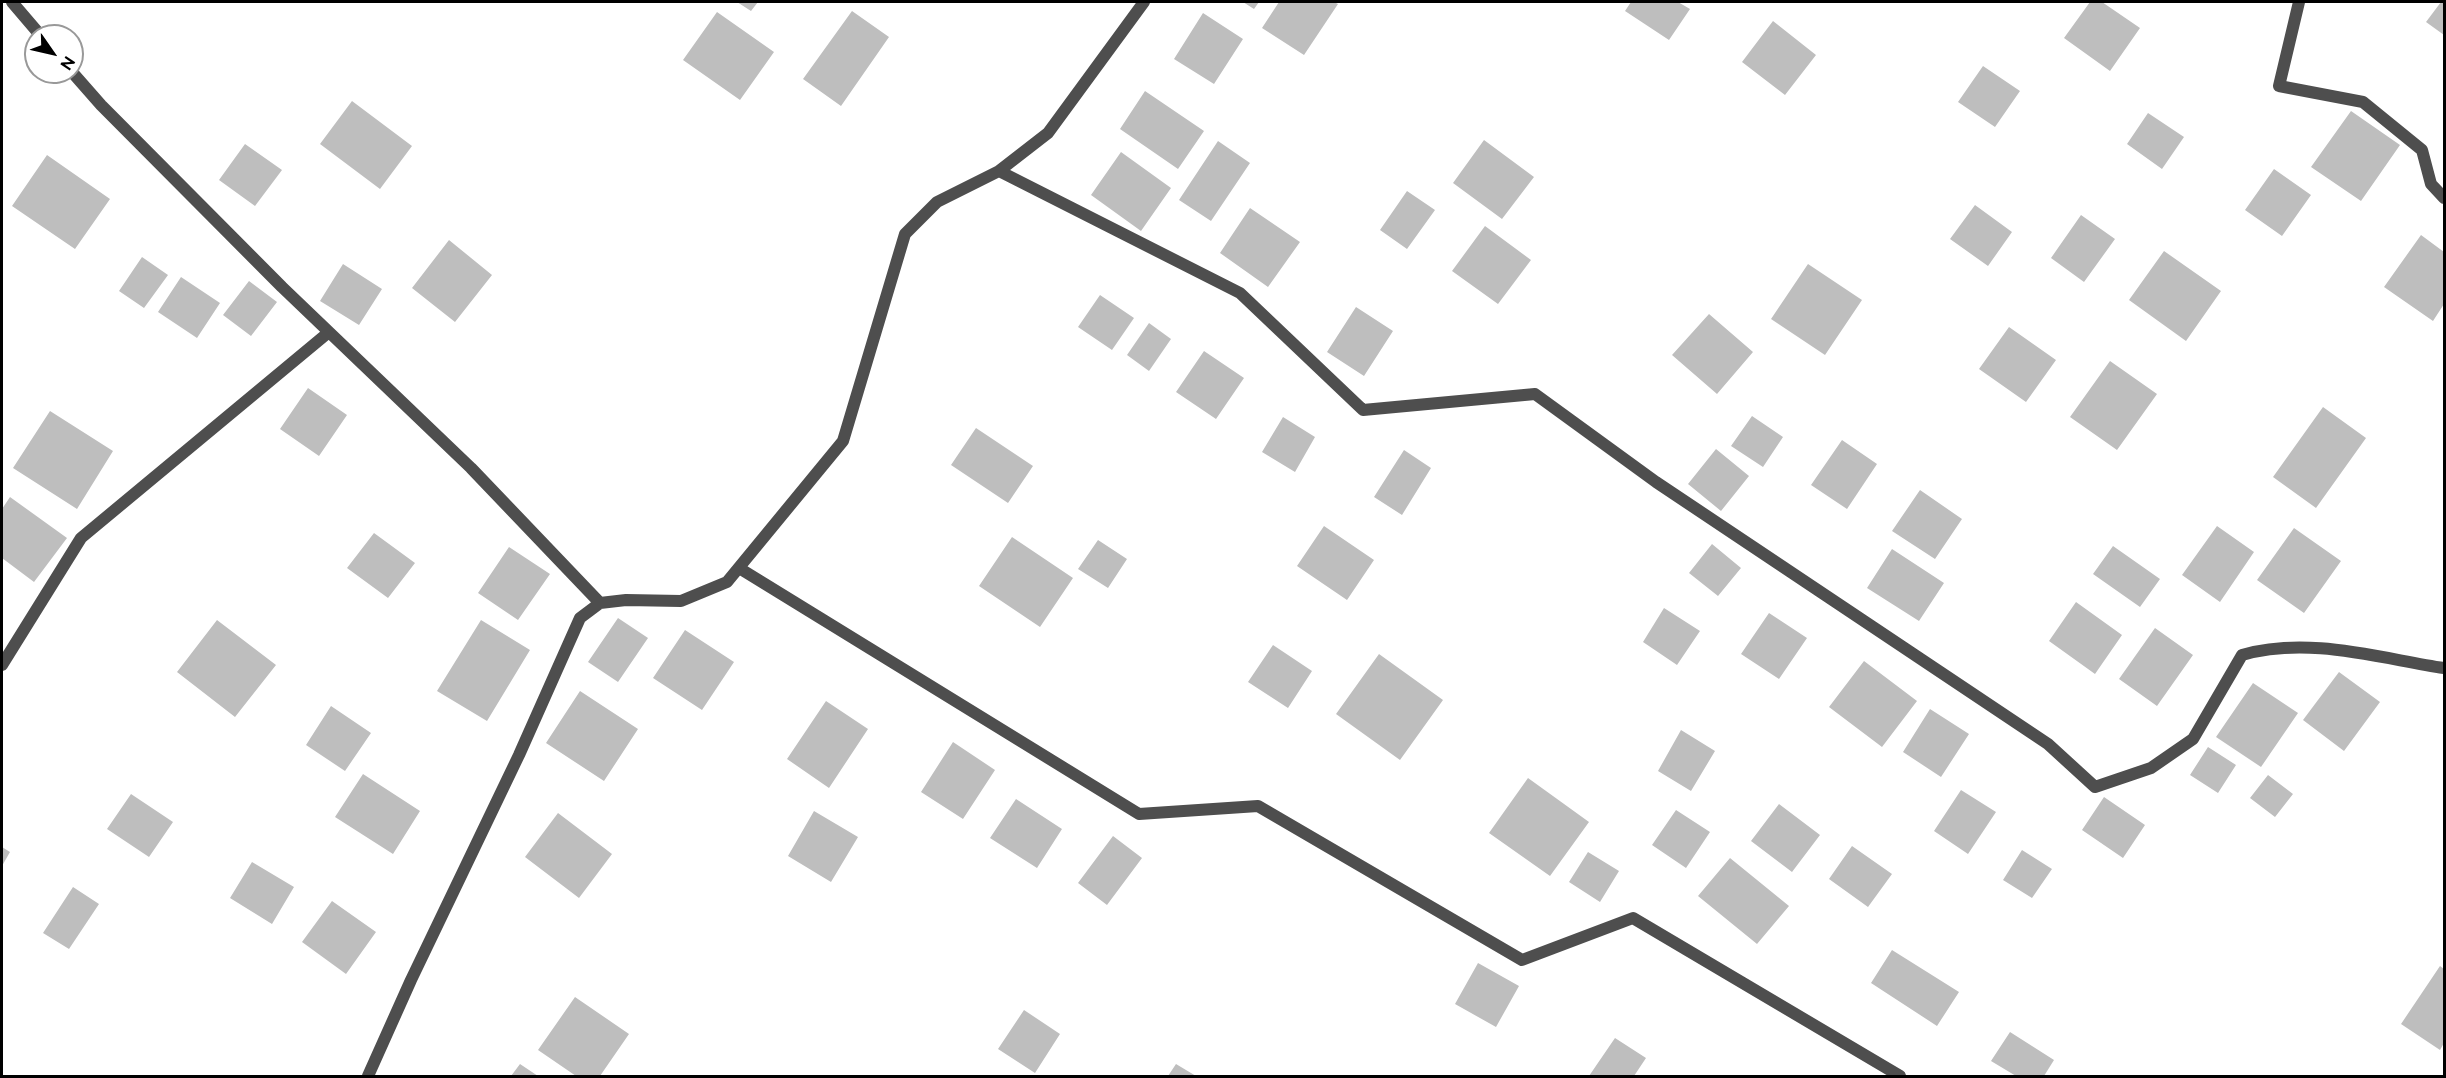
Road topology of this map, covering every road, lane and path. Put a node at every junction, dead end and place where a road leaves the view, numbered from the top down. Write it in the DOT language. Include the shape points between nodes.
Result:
graph roads {
  1 [pos="12,2"];
  2 [pos="1144,2"];
  3 [pos="2299,2"];
  4 [pos="31,24"];
  5 [pos="83,84"];
  6 [pos="999,171"];
  7 [pos="2445,198"];
  8 [pos="329,332"];
  9 [pos="739,568"];
  10 [pos="600,603"];
  11 [pos="2,665"];
  12 [pos="2445,668"];
  13 [pos="368,1077"];
  14 [pos="1900,1077"];
  1 -- 4 [label="street"];
  2 -- 6 [label="street" via="1047,134"];
  3 -- 7 [label="street" via="2279,86 2363,102 2422,150 2431,184"];
  5 -- 8 [label="street"];
  6 -- 9 [label="street" via="937,202 905,234 843,441"];
  6 -- 12 [label="street" via="1240,293 1363,410 1535,394 1656,482 2048,744 2095,787 2151,768 2193,739 2242,655 2265,648 2320,647"];
  8 -- 10 [label="street" via="471,468"];
  8 -- 11 [label="street" via="81,538"];
  9 -- 10 [label="street" via="727,582 681,601"];
  9 -- 14 [label="street" via="1139,814 1258,806 1522,960 1633,918"];
  10 -- 13 [label="street" via="580,618"];
}
